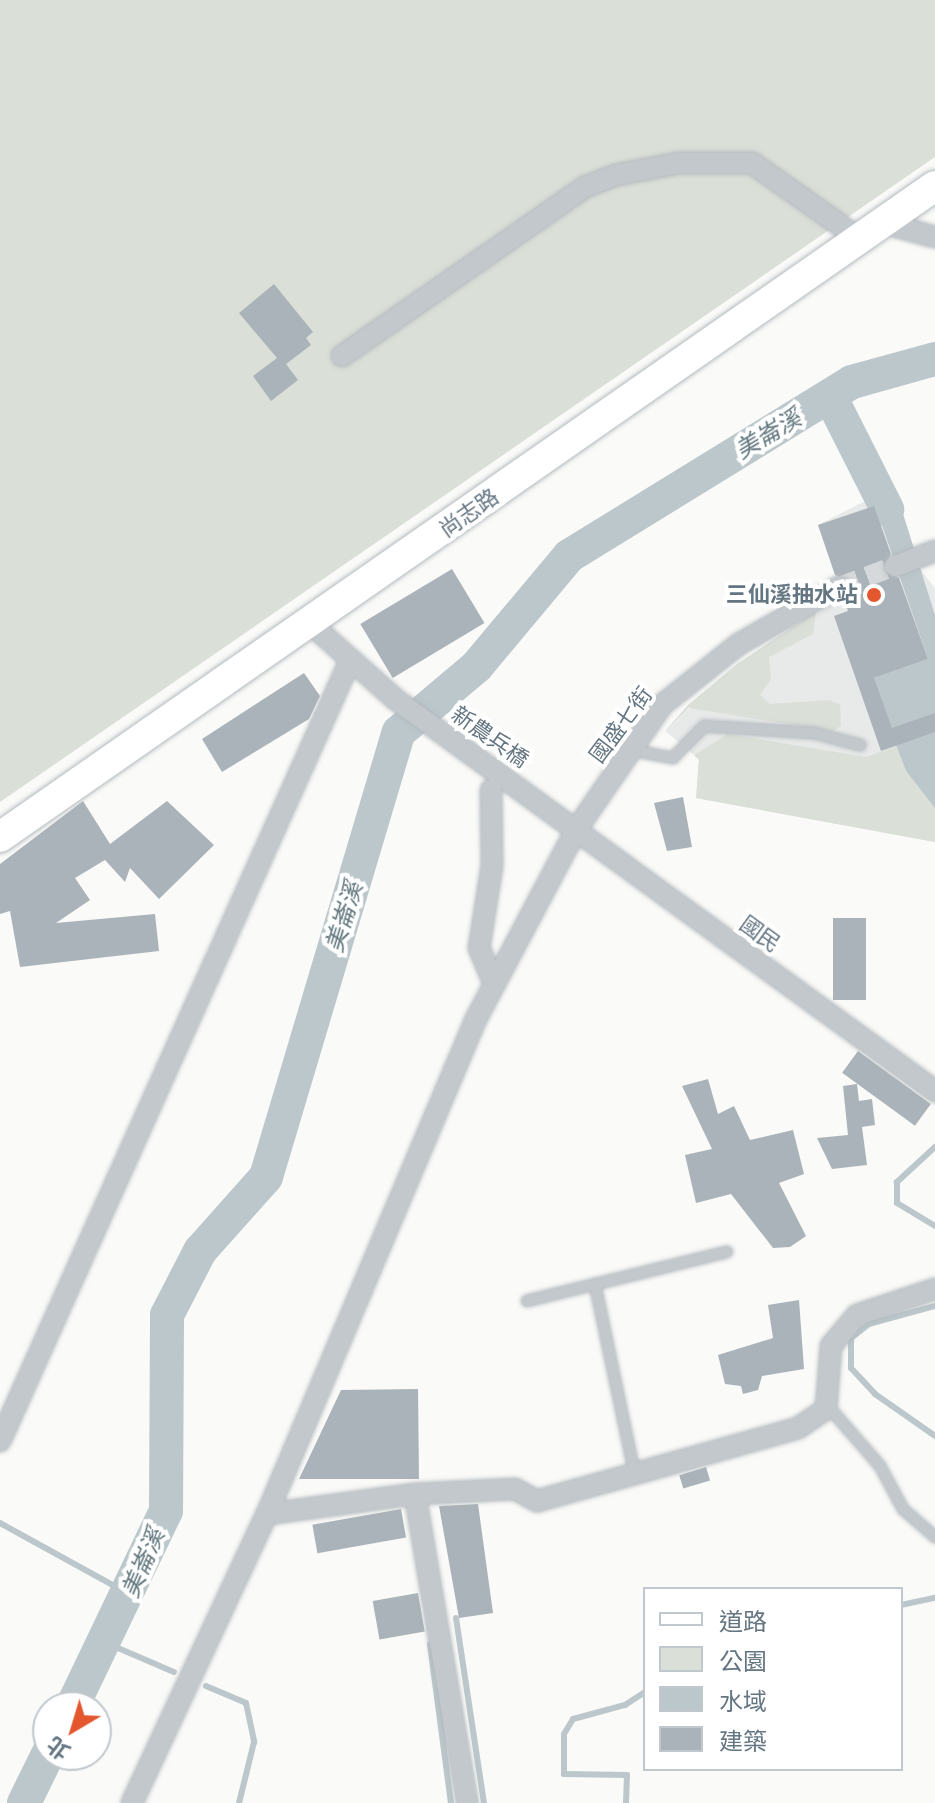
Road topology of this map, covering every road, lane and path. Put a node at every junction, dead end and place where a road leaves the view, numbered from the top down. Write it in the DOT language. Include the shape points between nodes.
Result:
graph roads {
  1 [pos="935,186"];
  2 [pos="870,230"];
  3 [pos="935,237"];
  4 [pos="342,356"];
  5 [pos="935,551"];
  6 [pos="895,566"];
  7 [pos="839,587"];
  8 [pos="312,625"];
  9 [pos="349,663"];
  10 [pos="860,745"];
  11 [pos="630,750"];
  12 [pos="491,790"];
  13 [pos="558,814"];
  14 [pos="576,830"];
  15 [pos="0,837"];
  16 [pos="494,983"];
  17 [pos="935,1091"];
  18 [pos="727,1252"];
  19 [pos="595,1284"];
  20 [pos="935,1289"];
  21 [pos="527,1301"];
  22 [pos="827,1405"];
  23 [pos="0,1441"];
  24 [pos="634,1471"];
  25 [pos="415,1494"];
  26 [pos="267,1514"];
  27 [pos="935,1537"];
  28 [pos="132,1803"];
  29 [pos="467,1803"];
  1 -- 2 [label="street, 尚志路"];
  2 -- 3 [label="street"];
  2 -- 4 [label="street" via="752,163 679,163 616,175 585,187"];
  2 -- 8 [label="street, 尚志路"];
  5 -- 6 [label="street"];
  7 -- 11 [label="street, 國盛七街" via="704,669 662,705"];
  8 -- 9 [label="street, 新農兵橋"];
  8 -- 15 [label="street, 尚志路"];
  9 -- 13 [label="street, 新農兵橋"];
  9 -- 23 [label="street"];
  10 -- 11 [label="lane" via="814,733 704,726 673,758"];
  11 -- 14 [label="street, 國盛七街"];
  12 -- 16 [label="street" via="492,866 479,948"];
  13 -- 14 [label="street, 國民"];
  14 -- 16 [label="street, 國盛七街"];
  14 -- 17 [label="street, 國民"];
  16 -- 26 [label="street, 國盛七街"];
  18 -- 19 [label="lane"];
  19 -- 21 [label="lane"];
  19 -- 24 [label="lane"];
  20 -- 22 [label="street" via="857,1315 831,1346"];
  22 -- 24 [label="street" via="798,1428"];
  22 -- 27 [label="lane" via="880,1466 903,1509"];
  24 -- 25 [label="street" via="537,1501 515,1489"];
  25 -- 26 [label="street"];
  25 -- 29 [label="street"];
  26 -- 28 [label="street, 國盛七街"];
}
